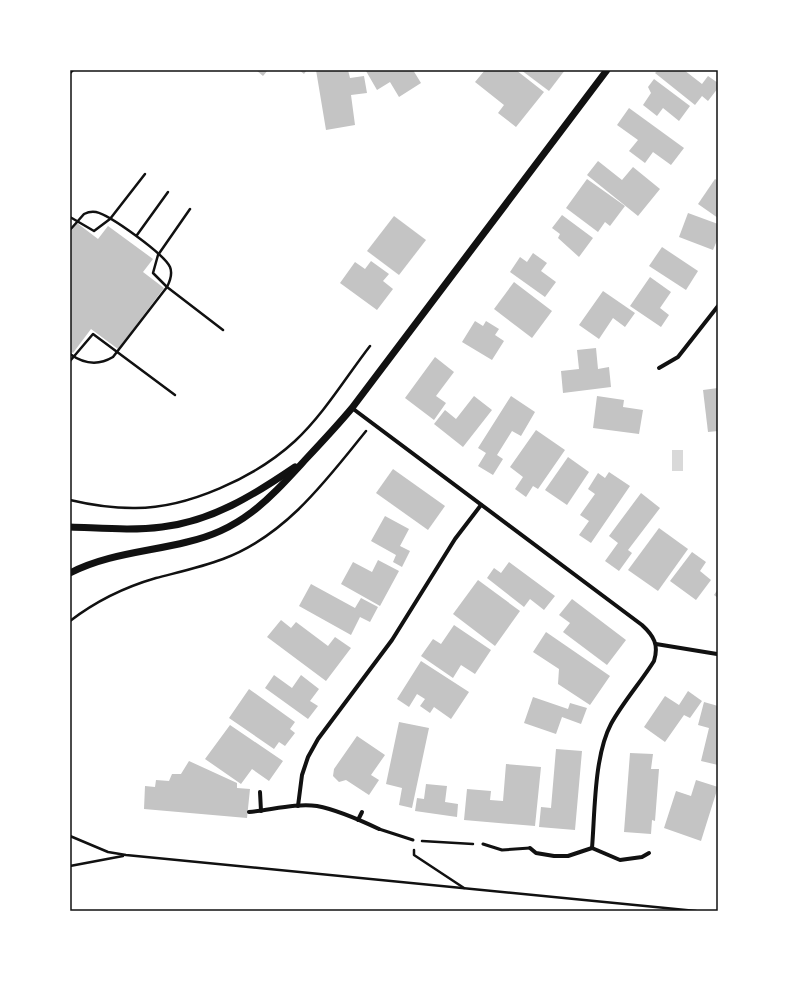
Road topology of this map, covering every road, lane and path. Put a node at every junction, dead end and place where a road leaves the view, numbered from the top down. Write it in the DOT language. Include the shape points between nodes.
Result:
graph roads {
  1 [pos="72,70"];
  2 [pos="606,70"];
  3 [pos="70,74"];
  4 [pos="145,174"];
  5 [pos="168,192"];
  6 [pos="190,209"];
  7 [pos="70,216"];
  8 [pos="110,219"];
  9 [pos="77,221"];
  10 [pos="70,230"];
  11 [pos="137,235"];
  12 [pos="158,255"];
  13 [pos="167,287"];
  14 [pos="718,306"];
  15 [pos="223,330"];
  16 [pos="370,346"];
  17 [pos="118,353"];
  18 [pos="70,354"];
  19 [pos="74,357"];
  20 [pos="70,361"];
  21 [pos="659,368"];
  22 [pos="175,396"];
  23 [pos="352,408"];
  24 [pos="306,459"];
  25 [pos="70,500"];
  26 [pos="481,506"];
  27 [pos="70,527"];
  28 [pos="70,573"];
  29 [pos="120,591"];
  30 [pos="70,620"];
  31 [pos="656,644"];
  32 [pos="717,654"];
  33 [pos="260,792"];
  34 [pos="298,806"];
  35 [pos="261,811"];
  36 [pos="249,812"];
  37 [pos="362,812"];
  38 [pos="358,820"];
  39 [pos="379,829"];
  40 [pos="70,836"];
  41 [pos="413,840"];
  42 [pos="483,844"];
  43 [pos="530,848"];
  44 [pos="592,848"];
  45 [pos="649,853"];
  46 [pos="126,855"];
  47 [pos="70,866"];
  48 [pos="464,889"];
  49 [pos="696,911"];
  1 -- 3 [label="path"];
  2 -- 23 [label="street"];
  4 -- 8 [label="path"];
  5 -- 11 [label="path"];
  6 -- 12 [label="path"];
  7 -- 9 [label="path"];
  8 -- 9 [label="path" via="97,212 89,212"];
  8 -- 9 [label="path" via="94,231"];
  8 -- 11 [label="path"];
  9 -- 10 [label="path"];
  11 -- 12 [label="path"];
  12 -- 13 [label="path" via="170,267"];
  12 -- 13 [label="path" via="152,272"];
  13 -- 15 [label="path"];
  13 -- 17 [label="path"];
  14 -- 21 [label="street" via="678,357"];
  16 -- 25 [label="path" via="314,420 295,440 272,460 216,490 187,500 149,507 107,507"];
  17 -- 19 [label="path" via="105,362 98,363 89,363"];
  17 -- 19 [label="path" via="93,334"];
  17 -- 22 [label="path"];
  18 -- 19 [label="path"];
  19 -- 20 [label="path"];
  23 -- 24 [label="street" via="325,441"];
  23 -- 26 [label="street"];
  24 -- 27 [label="street" via="244,499 191,522 133,529"];
  24 -- 28 [label="street" via="269,500 242,520 218,532 188,542 110,557 87,564"];
  26 -- 31 [label="street" via="642,625"];
  26 -- 34 [label="street" via="454,539 392,640 318,739 302,775"];
  29 -- 30 [label="path"];
  31 -- 32 [label="street"];
  31 -- 44 [label="street" via="654,661 611,724 603,744"];
  33 -- 35 [label="street"];
  34 -- 35 [label="street"];
  34 -- 38 [label="street" via="317,806"];
  35 -- 36 [label="street"];
  37 -- 38 [label="street"];
  38 -- 39 [label="street"];
  39 -- 41 [label="lane"];
  40 -- 46 [label="path" via="102,850"];
  41 -- 42 [label="path"];
  41 -- 48 [label="path" via="414,855"];
  42 -- 43 [label="lane" via="502,850"];
  43 -- 44 [label="street" via="536,853 568,856"];
  44 -- 45 [label="street" via="620,860 642,857"];
  46 -- 47 [label="path"];
  46 -- 48 [label="path"];
  48 -- 49 [label="path"];
}
